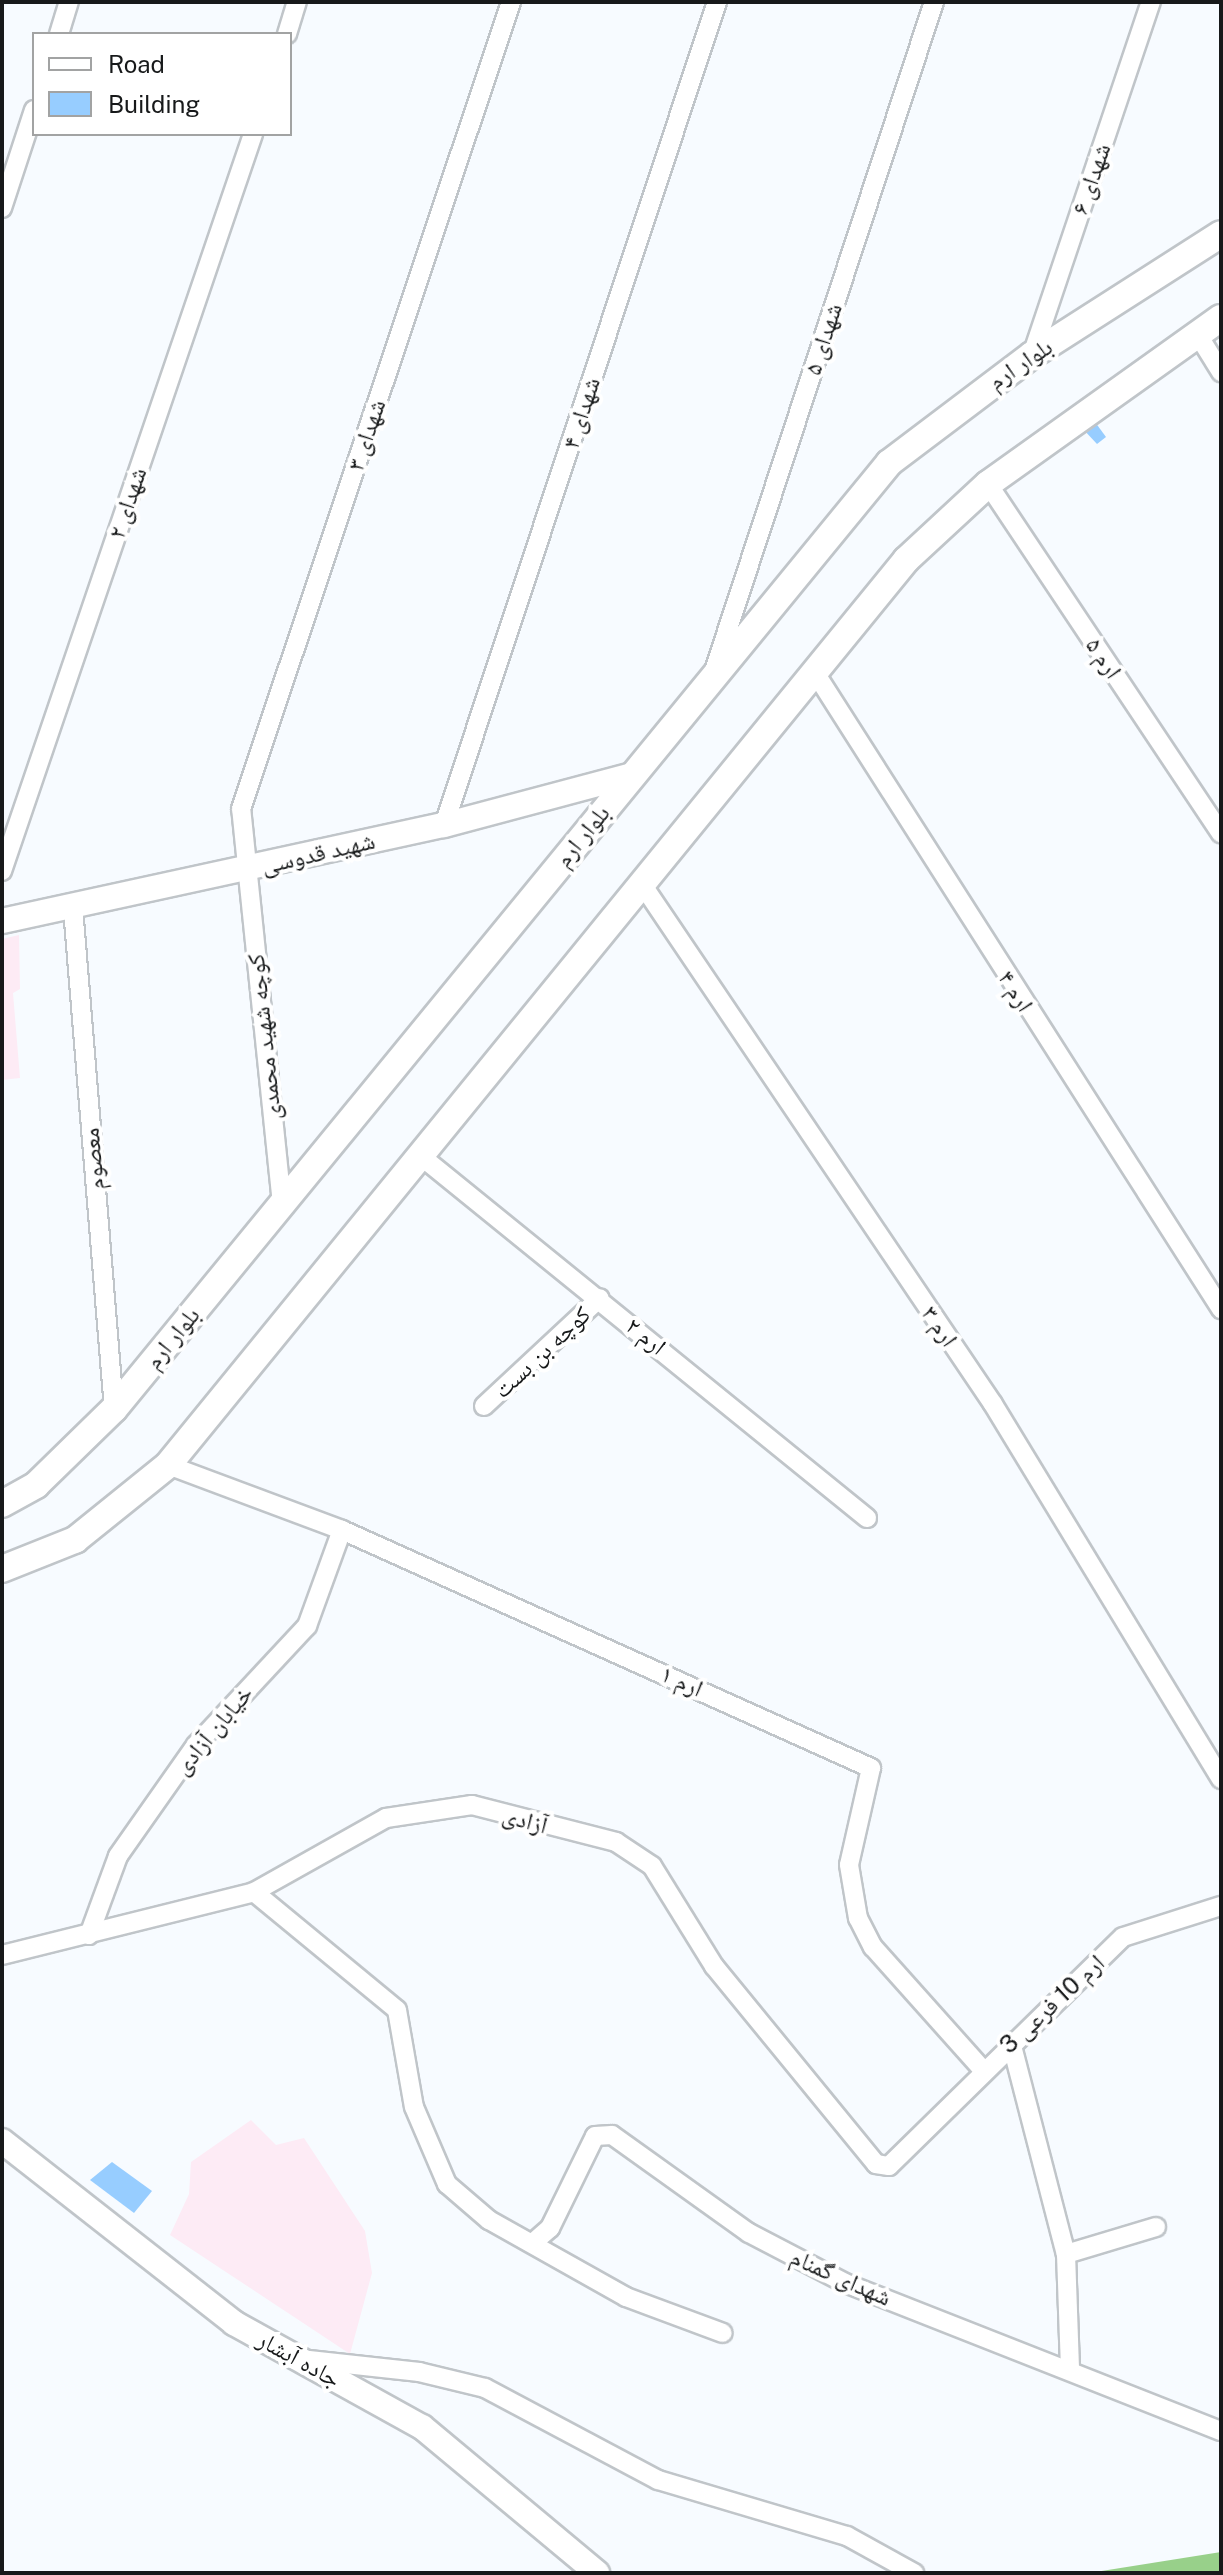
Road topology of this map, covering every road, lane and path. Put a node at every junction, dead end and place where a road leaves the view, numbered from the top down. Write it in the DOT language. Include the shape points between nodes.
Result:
graph roads {
  1 [pos="69,2"];
  2 [pos="297,2"];
  3 [pos="511,2"];
  4 [pos="717,2"];
  5 [pos="934,2"];
  6 [pos="1151,2"];
  7 [pos="60,32"];
  8 [pos="288,32"];
  9 [pos="32,116"];
  10 [pos="252,136"];
  11 [pos="2,208"];
  12 [pos="1221,234"];
  13 [pos="1221,318"];
  14 [pos="1198,335"];
  15 [pos="1032,355"];
  16 [pos="1221,372"];
  17 [pos="988,484"];
  18 [pos="814,671"];
  19 [pos="713,675"];
  20 [pos="632,775"];
  21 [pos="444,825"];
  22 [pos="1221,833"];
  23 [pos="247,870"];
  24 [pos="2,871"];
  25 [pos="642,884"];
  26 [pos="73,908"];
  27 [pos="2,921"];
  28 [pos="422,1157"];
  29 [pos="282,1204"];
  30 [pos="600,1298"];
  31 [pos="1221,1309"];
  32 [pos="484,1406"];
  33 [pos="114,1409"];
  34 [pos="168,1465"];
  35 [pos="2,1504"];
  36 [pos="867,1518"];
  37 [pos="342,1530"];
  38 [pos="2,1569"];
  39 [pos="1221,1779"];
  40 [pos="254,1892"];
  41 [pos="1221,1906"];
  42 [pos="89,1935"];
  43 [pos="2,1955"];
  44 [pos="1011,2042"];
  45 [pos="982,2069"];
  46 [pos="2,2141"];
  47 [pos="911,2147"];
  48 [pos="1156,2227"];
  49 [pos="535,2241"];
  50 [pos="1066,2254"];
  51 [pos="723,2333"];
  52 [pos="298,2358"];
  53 [pos="1070,2370"];
  54 [pos="1221,2431"];
  55 [pos="597,2573"];
  56 [pos="914,2573"];
  1 -- 7 [label="street"];
  2 -- 8 [label="street"];
  3 -- 23 [label="street, شهدای ۳" via="241,809"];
  4 -- 21 [label="street, شهدای ۴"];
  5 -- 19 [label="street, شهدای ۵"];
  6 -- 15 [label="street, شهدای ۶"];
  9 -- 11 [label="street"];
  10 -- 24 [label="street, شهدای ۲"];
  12 -- 15 [label="main road, بلوار ارم"];
  13 -- 14 [label="main road"];
  14 -- 16 [label="street"];
  14 -- 17 [label="main road"];
  15 -- 19 [label="main road, بلوار ارم" via="889,463"];
  17 -- 18 [label="main road" via="906,560"];
  17 -- 22 [label="street, ارم ۵"];
  18 -- 25 [label="main road"];
  18 -- 31 [label="street, ارم ۴"];
  19 -- 20 [label="main road, بلوار ارم"];
  20 -- 21 [label="street, شهید قدوسی"];
  20 -- 29 [label="main road, بلوار ارم"];
  21 -- 23 [label="street, شهید قدوسی"];
  23 -- 26 [label="street, شهید قدوسی"];
  23 -- 29 [label="street, کوچه شهید محمدی"];
  25 -- 28 [label="main road"];
  25 -- 39 [label="street, ارم ۳" via="993,1404"];
  26 -- 27 [label="street, شهید قدوسی"];
  26 -- 33 [label="street, معصوم"];
  28 -- 30 [label="street, ارم ۲"];
  28 -- 34 [label="main road"];
  29 -- 33 [label="main road, بلوار ارم"];
  30 -- 32 [label="street, کوچه بن بست"];
  30 -- 36 [label="street, ارم ۲"];
  33 -- 35 [label="main road, بلوار ارم" via="36,1485"];
  34 -- 37 [label="street, ارم ۱"];
  34 -- 38 [label="main road" via="75,1540"];
  37 -- 42 [label="street, خیابان آزادی" via="307,1626 196,1745 118,1856"];
  37 -- 45 [label="street, ارم ۱" via="871,1768 849,1865 858,1918 873,1947"];
  40 -- 42 [label="street, آزادی"];
  40 -- 47 [label="street, آزادی" via="386,1818 430,1806 472,1805 616,1842 652,1866 714,1966 876,2164 889,2166"];
  40 -- 49 [label="street" via="397,2010 414,2107 447,2184 489,2220"];
  41 -- 44 [label="street, ارم 10 فرعی 3" via="1123,1937"];
  42 -- 43 [label="street, آزادی"];
  44 -- 45 [label="street, ارم 10 فرعی 3"];
  44 -- 50 [label="street"];
  45 -- 47 [label="street, ارم 10 فرعی 3"];
  46 -- 52 [label="street, جاده آبشار" via="132,2236 234,2323"];
  48 -- 50 [label="street"];
  49 -- 51 [label="street" via="626,2297"];
  49 -- 53 [label="street, شهدای گمنام" via="550,2228 595,2136 612,2135 749,2233 845,2283"];
  50 -- 53 [label="street"];
  52 -- 55 [label="street, جاده آبشار" via="422,2427"];
  52 -- 56 [label="street" via="419,2372 485,2388 658,2480 847,2536"];
  53 -- 54 [label="street, شهدای گمنام"];
}
